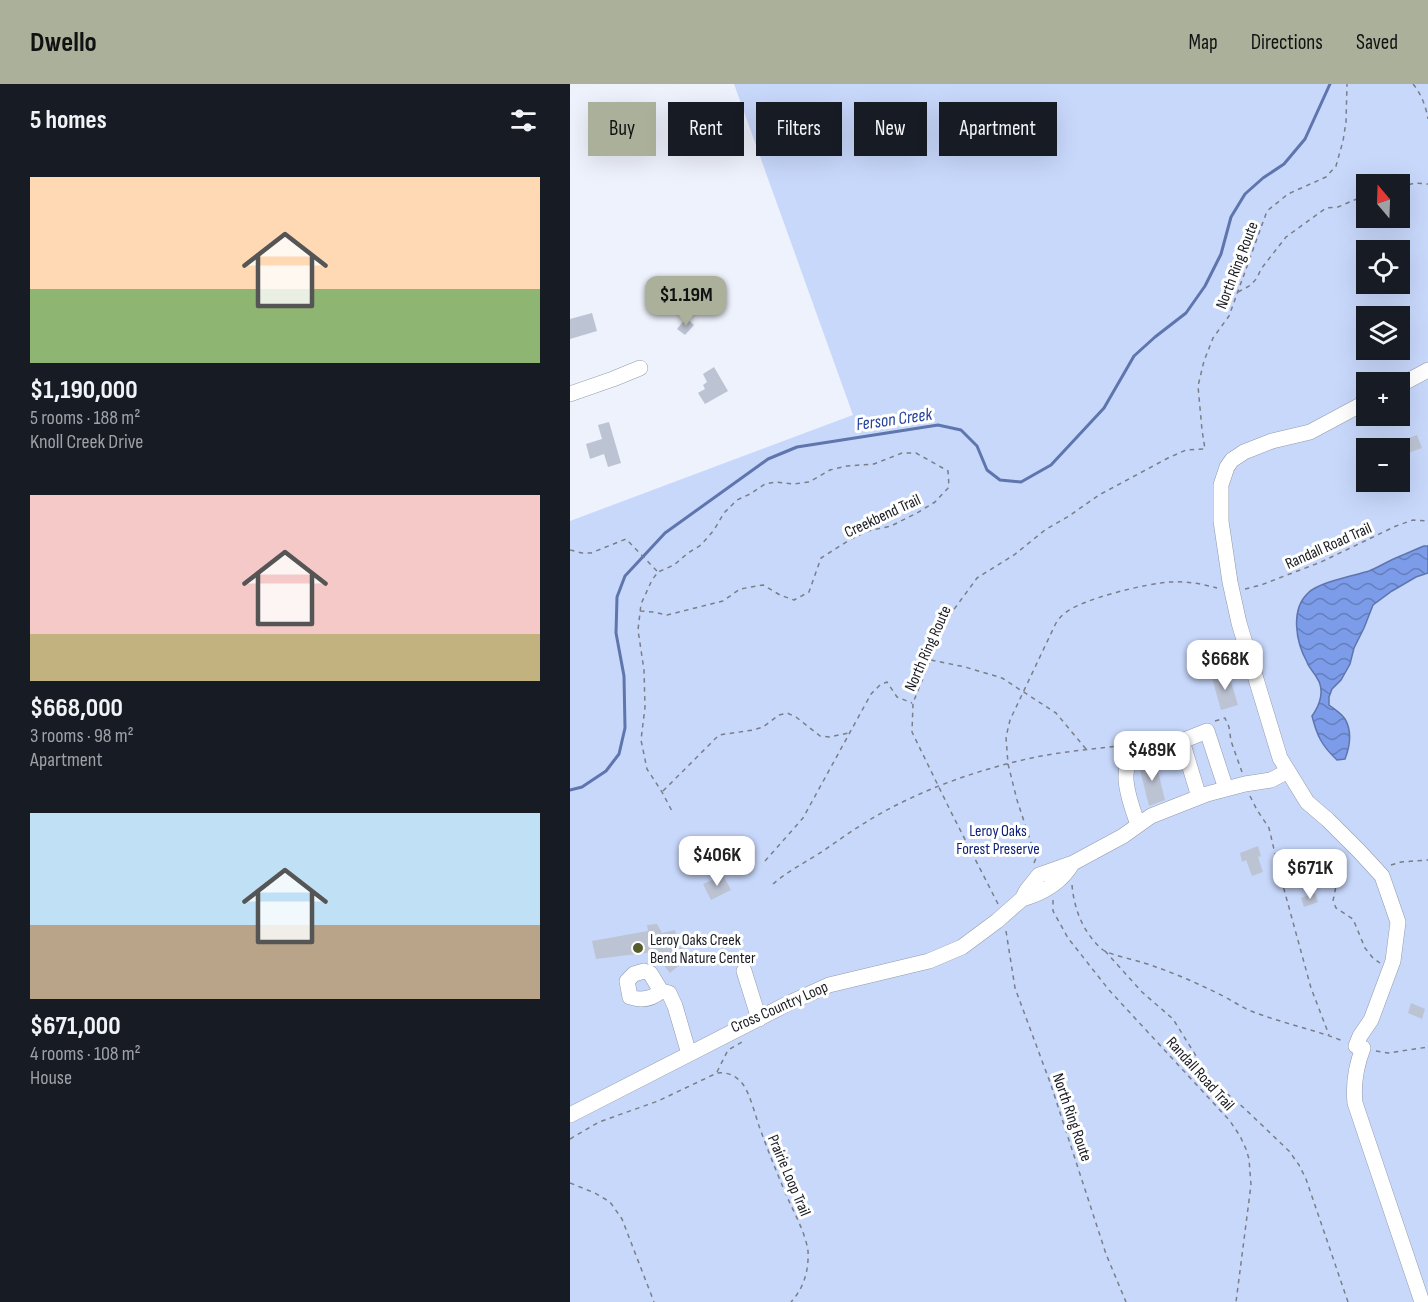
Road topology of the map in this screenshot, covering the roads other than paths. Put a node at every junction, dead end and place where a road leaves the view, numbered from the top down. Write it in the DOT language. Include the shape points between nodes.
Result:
graph roads {
  1 [pos="640,368"];
  2 [pos="1428,370"];
  3 [pos="1410,380"];
  4 [pos="570,394"];
  5 [pos="1356,407"];
  6 [pos="1182,741"];
  7 [pos="1288,771"];
  8 [pos="1226,789"];
  9 [pos="1198,797"];
  10 [pos="1138,825"];
  11 [pos="744,970"];
  12 [pos="661,991"];
  13 [pos="753,1022"];
  14 [pos="689,1054"];
  15 [pos="570,1115"];
  16 [pos="1422,1302"];
  1 -- 4 [label="street"];
  2 -- 3 [label="street"];
  5 -- 7 [label="street" via="1310,432 1244,452 1227,467 1221,485 1223,537 1239,623 1280,758"];
  6 -- 8 [label="street" via="1207,731"];
  6 -- 9 [label="street"];
  6 -- 10 [label="street" via="1174,749 1144,751 1133,756 1125,772"];
  7 -- 8 [label="street" via="1271,780"];
  7 -- 16 [label="street" via="1307,802 1382,876 1398,922 1393,961 1371,1020 1360,1036 1354,1088 1355,1103"];
  8 -- 9 [label="street"];
  9 -- 10 [label="street"];
  10 -- 13 [label="street" via="1071,867 1039,875 1022,899 962,947 929,961 830,985"];
  11 -- 13 [label="street"];
  12 -- 14 [label="street" via="669,993 675,1006"];
  13 -- 14 [label="street"];
  14 -- 15 [label="street"];
}
